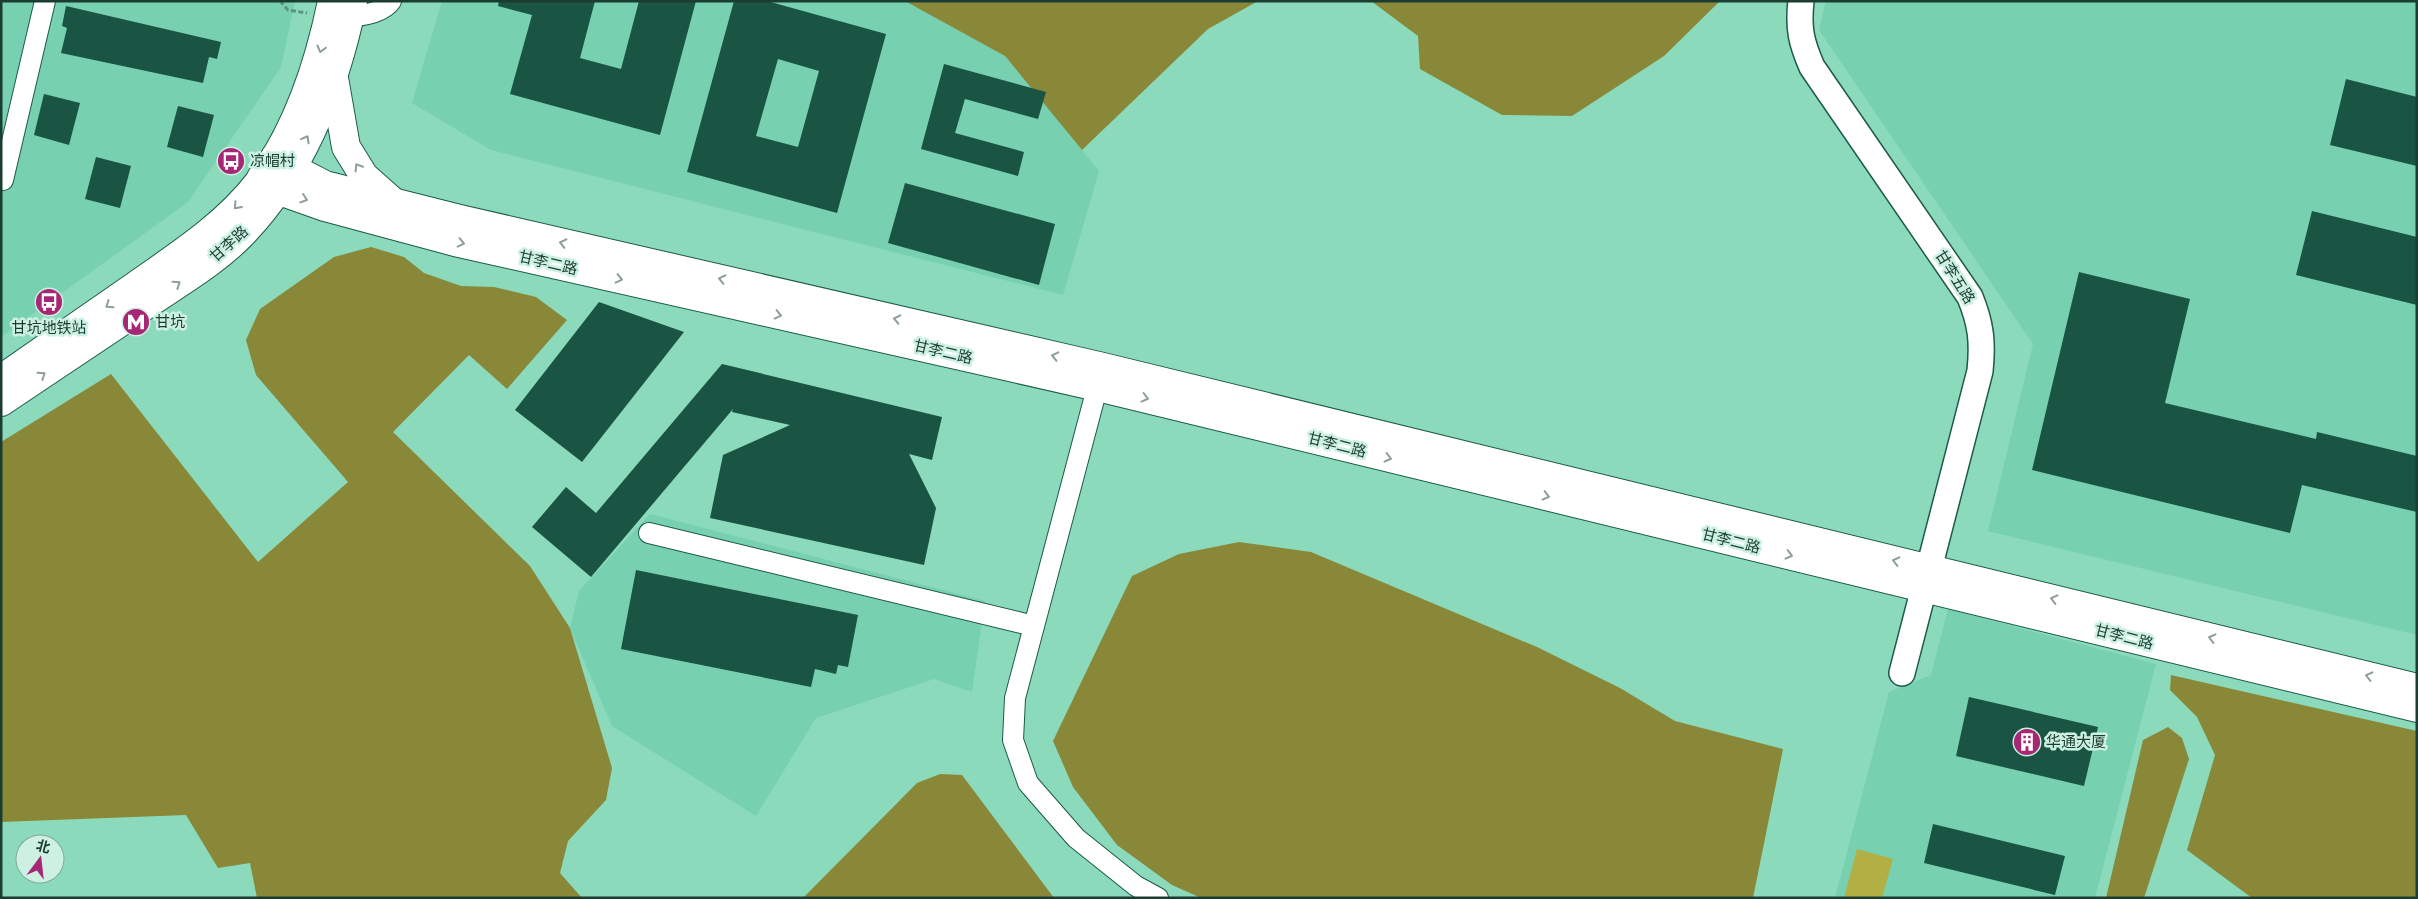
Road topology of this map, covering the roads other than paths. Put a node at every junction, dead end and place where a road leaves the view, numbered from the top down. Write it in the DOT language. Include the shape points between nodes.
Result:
graph roads {
  1 [pos="46,1"];
  2 [pos="391,1"];
  3 [pos="1801,1"];
  4 [pos="336,7"];
  5 [pos="334,78"];
  6 [pos="276,173"];
  7 [pos="3,180"];
  8 [pos="392,201"];
  9 [pos="1100,377"];
  10 [pos="1,379"];
  11 [pos="1,402"];
  12 [pos="649,533"];
  13 [pos="1926,578"];
  14 [pos="1034,626"];
  15 [pos="1902,673"];
  16 [pos="2417,688"];
  17 [pos="2417,708"];
  18 [pos="1158,898"];
  1 -- 7 [label="street"];
  2 -- 4 [label="street" via="370,14"];
  3 -- 13 [label="street, 甘李五路" via="1802,45 1812,67 1970,297 1980,320 1980,370"];
  4 -- 5 [label="main road, 甘李路"];
  4 -- 6 [label="main road, 甘李路, one-way"];
  6 -- 5 [label="main road, 甘李路, one-way" via="324,103"];
  8 -- 5 [label="main road, one-way" via="364,176 346,147"];
  6 -- 8 [label="main road, 甘李二路"];
  6 -- 9 [label="main road, 甘李二路, one-way" via="325,207 455,242"];
  6 -- 10 [label="main road, 甘李路, one-way" via="212,231"];
  11 -- 6 [label="main road, 甘李路, one-way" via="200,269 244,231"];
  9 -- 8 [label="main road, 甘李二路, one-way"];
  9 -- 13 [label="main road, 甘李二路"];
  9 -- 14 [label="street"];
  12 -- 14 [label="street"];
  13 -- 15 [label="street, 甘李五路"];
  16 -- 13 [label="main road, 甘李二路, one-way"];
  13 -- 17 [label="main road, 甘李二路"];
  14 -- 18 [label="street" via="1015,698 1012,740 1028,783 1076,838 1136,886"];
}
